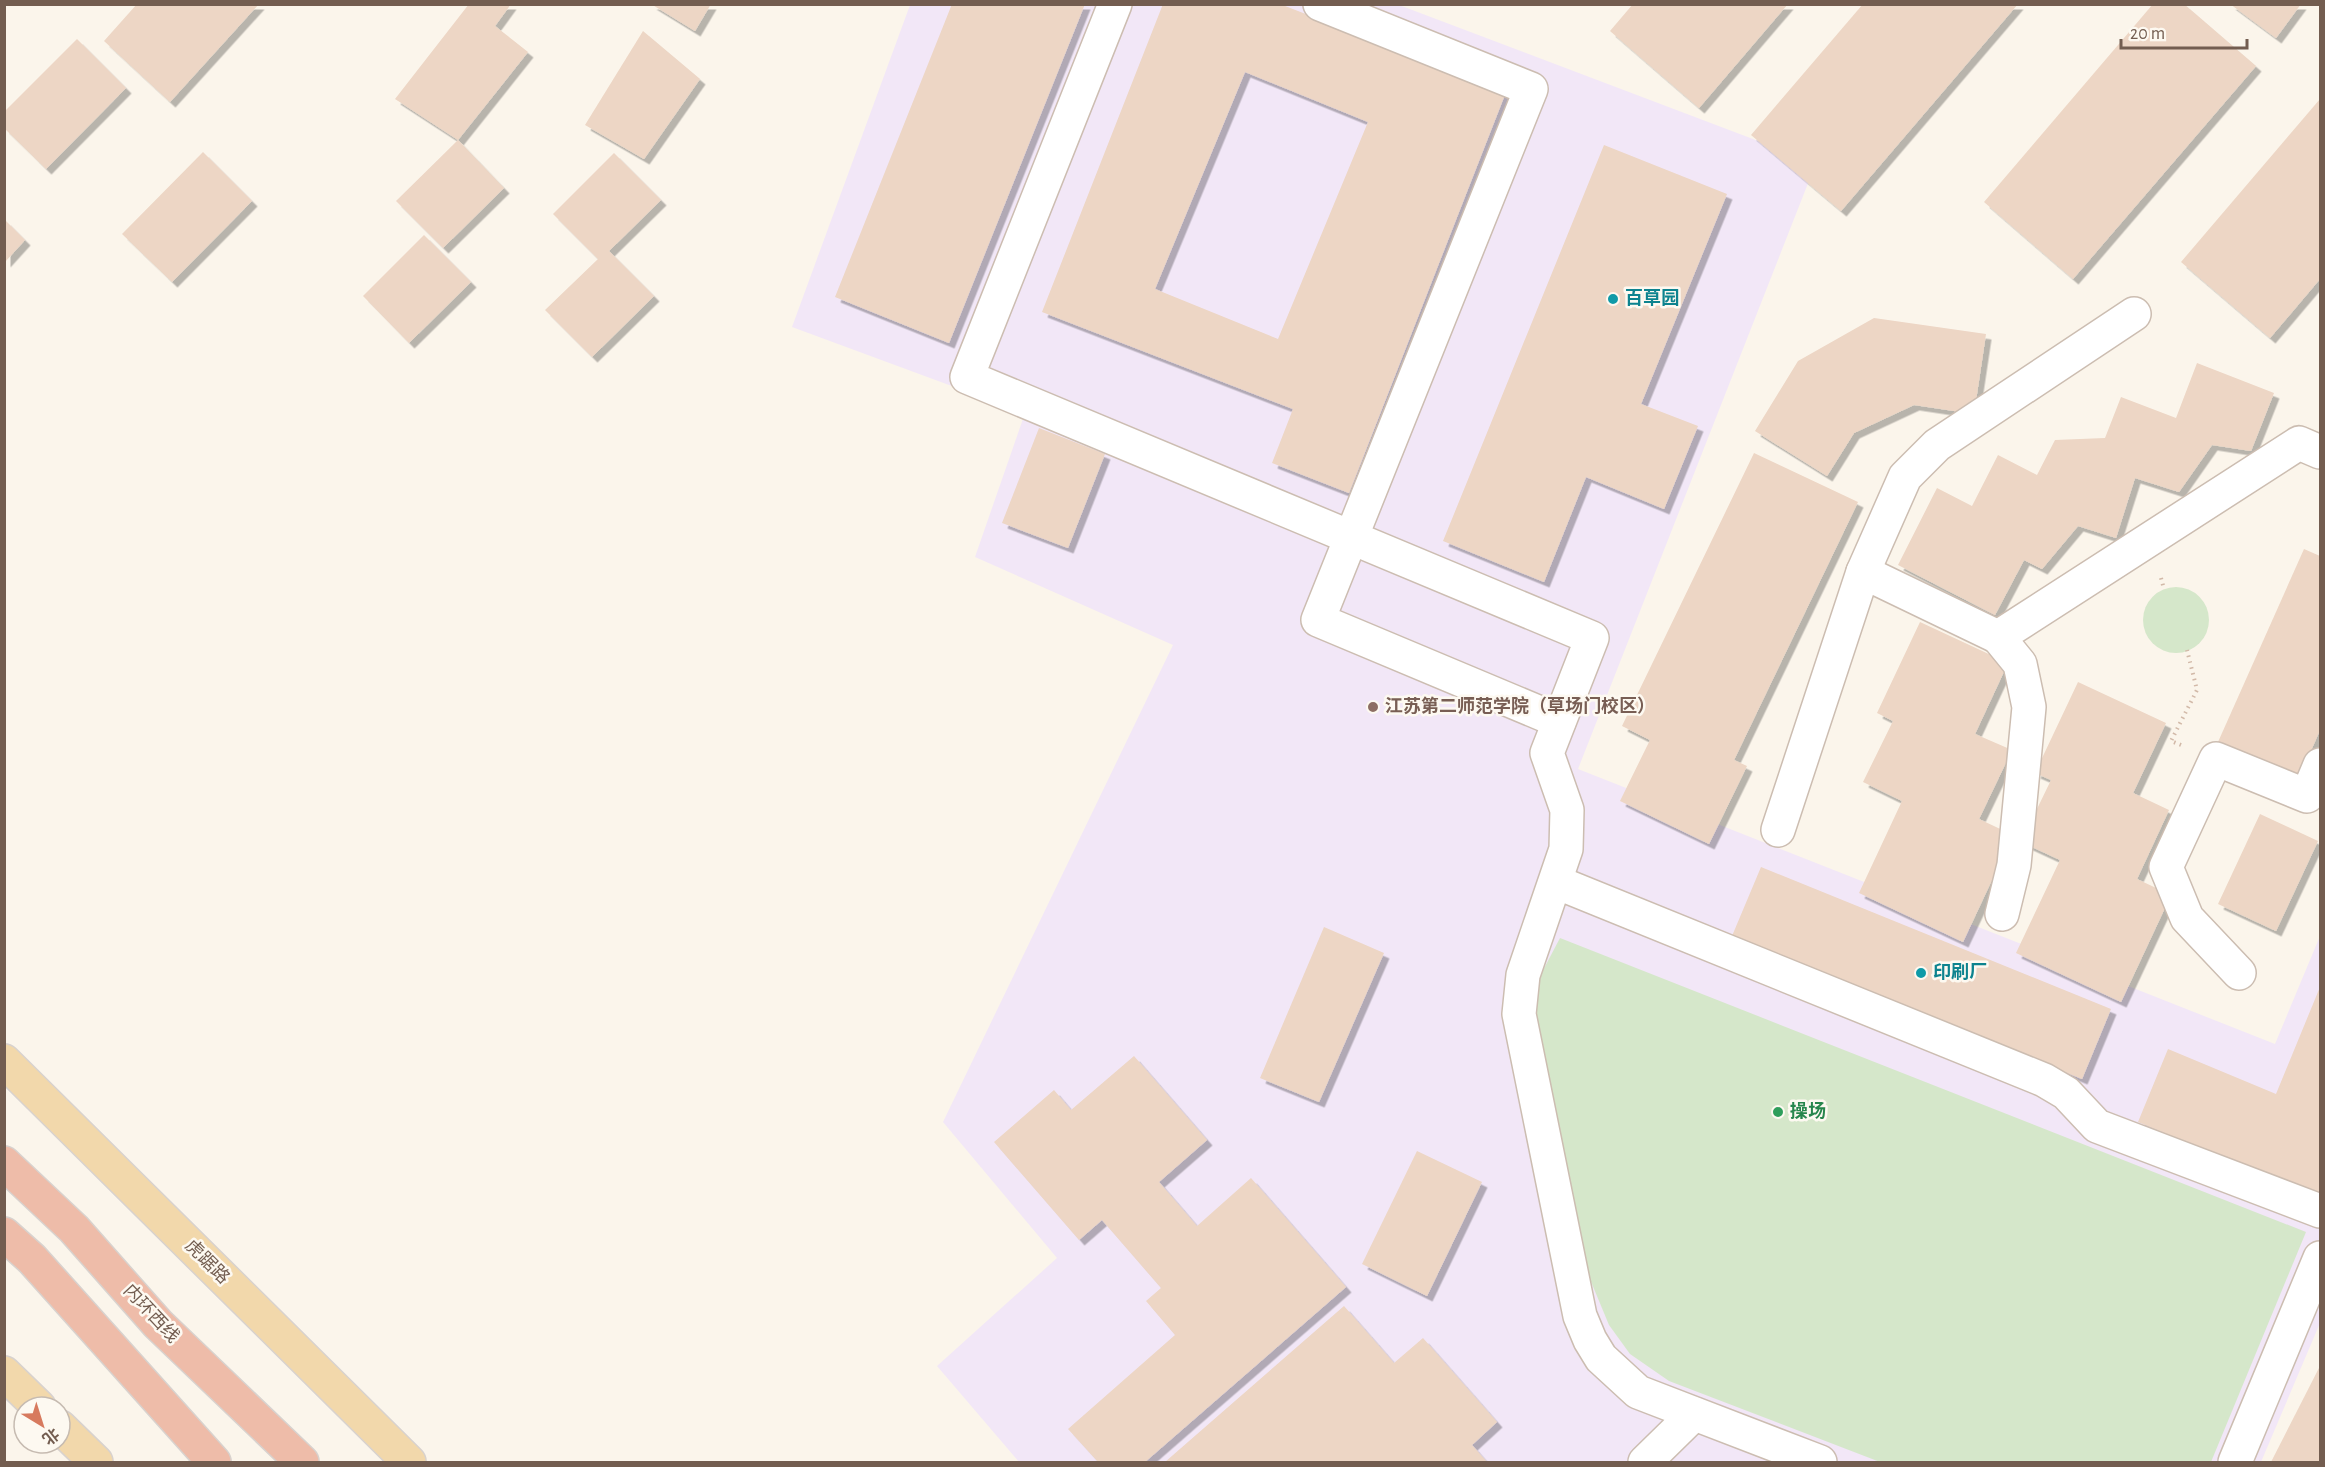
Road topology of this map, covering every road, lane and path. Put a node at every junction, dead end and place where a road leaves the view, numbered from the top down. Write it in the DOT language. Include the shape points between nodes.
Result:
graph roads {
  1 [pos="1115,4"];
  2 [pos="1320,4"];
  3 [pos="2134,314"];
  4 [pos="2320,452"];
  5 [pos="1352,538"];
  6 [pos="1863,572"];
  7 [pos="1998,637"];
  8 [pos="2187,650"];
  9 [pos="1559,722"];
  10 [pos="2216,759"];
  11 [pos="2320,765"];
  12 [pos="1778,830"];
  13 [pos="1556,882"];
  14 [pos="2002,914"];
  15 [pos="2239,973"];
  16 [pos="4,1061"];
  17 [pos="4,1162"];
  18 [pos="2320,1211"];
  19 [pos="4,1234"];
  20 [pos="2320,1258"];
  21 [pos="4,1373"];
  22 [pos="27,1395"];
  23 [pos="1694,1414"];
  24 [pos="72,1439"];
  25 [pos="96,1462"];
  26 [pos="214,1462"];
  27 [pos="302,1462"];
  28 [pos="410,1462"];
  29 [pos="1645,1462"];
  30 [pos="1820,1462"];
  31 [pos="2235,1462"];
  1 -- 5 [label="street" via="966,378"];
  2 -- 5 [label="street" via="1531,89"];
  3 -- 6 [label="street" via="1937,445 1905,477"];
  4 -- 7 [label="street" via="2299,443"];
  5 -- 9 [label="street" via="1592,638"];
  5 -- 9 [label="street" via="1318,620"];
  6 -- 7 [label="street"];
  6 -- 12 [label="street"];
  7 -- 14 [label="street" via="2020,664 2029,707 2014,865"];
  8 -- 10 [label="path" via="2197,690 2171,741"];
  9 -- 13 [label="street" via="1547,753 1568,810 1566,849"];
  10 -- 11 [label="street" via="2307,796"];
  10 -- 15 [label="street" via="2166,867 2187,918"];
  13 -- 18 [label="street" via="2044,1080 2066,1093 2097,1126"];
  13 -- 23 [label="street" via="1523,975 1520,1014 1580,1316 1601,1358 1638,1392"];
  16 -- 28 [label="main road, 虎踞路"];
  17 -- 27 [label="highway, 内环西线" via="74,1229 159,1324"];
  19 -- 26 [label="highway" via="32,1259"];
  20 -- 31 [label="street"];
  21 -- 22 [label="main road"];
  23 -- 29 [label="street"];
  23 -- 30 [label="street"];
  24 -- 25 [label="main road"];
}
